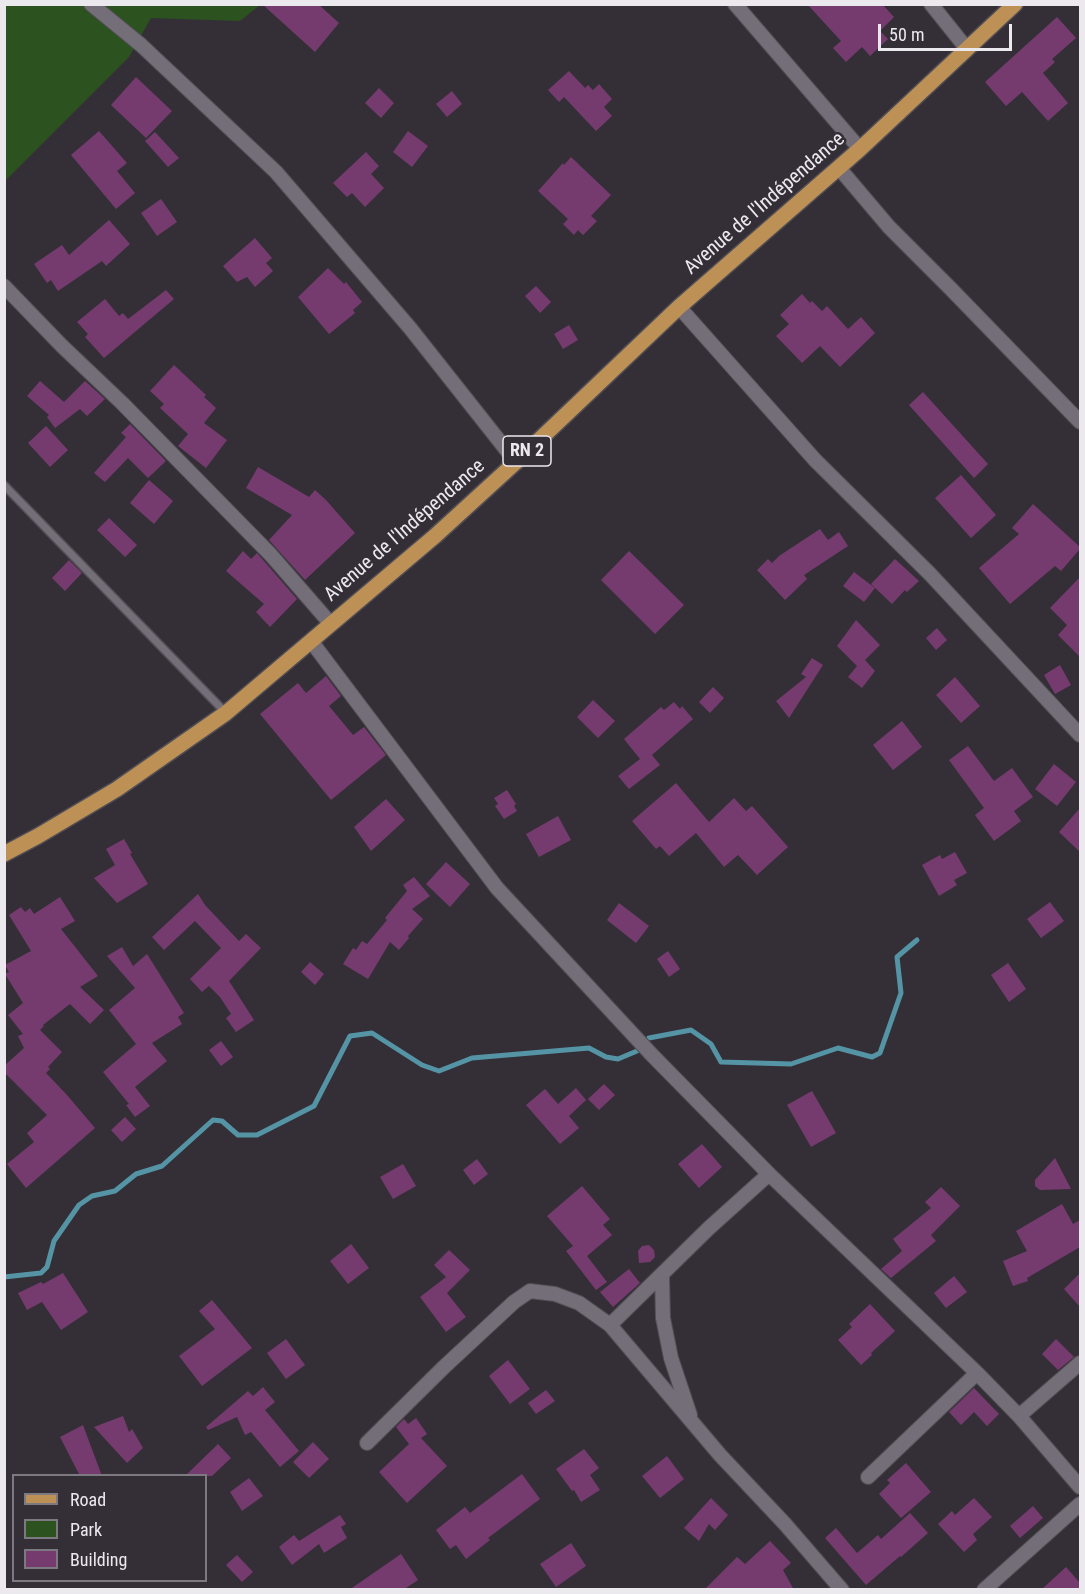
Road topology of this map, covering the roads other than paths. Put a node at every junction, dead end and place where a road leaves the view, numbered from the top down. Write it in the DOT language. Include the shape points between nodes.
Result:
graph roads {
  1 [pos="91,4"];
  2 [pos="735,4"];
  3 [pos="931,4"];
  4 [pos="1015,4"];
  5 [pos="967,49"];
  6 [pos="860,149"];
  7 [pos="839,168"];
  8 [pos="4,286"];
  9 [pos="679,307"];
  10 [pos="1080,423"];
  11 [pos="516,462"];
  12 [pos="4,485"];
  13 [pos="330,623"];
  14 [pos="311,641"];
  15 [pos="226,713"];
  16 [pos="1080,735"];
  17 [pos="4,854"];
  18 [pos="769,1174"];
  19 [pos="662,1275"];
  20 [pos="610,1325"];
  21 [pos="1080,1363"];
  22 [pos="977,1373"];
  23 [pos="1019,1416"];
  24 [pos="693,1423"];
  25 [pos="367,1443"];
  26 [pos="868,1477"];
  27 [pos="1080,1487"];
  28 [pos="1080,1504"];
  29 [pos="842,1590"];
  30 [pos="984,1590"];
  1 -- 11 [label="street" via="141,45 276,172 410,328"];
  2 -- 6 [label="street"];
  3 -- 5 [label="street"];
  4 -- 5 [label="main road, Avenue de l'Indépendance / RN 2"];
  5 -- 6 [label="main road, Avenue de l'Indépendance / RN 2"];
  6 -- 7 [label="main road, Avenue de l'Indépendance / RN 2"];
  7 -- 9 [label="main road, Avenue de l'Indépendance / RN 2"];
  7 -- 10 [label="street" via="889,227"];
  8 -- 13 [label="street" via="271,555"];
  9 -- 11 [label="main road, Avenue de l'Indépendance / RN 2"];
  9 -- 16 [label="street" via="815,460 930,574"];
  11 -- 13 [label="main road, Avenue de l'Indépendance / RN 2"];
  12 -- 15 [label="lane"];
  13 -- 14 [label="main road, Avenue de l'Indépendance / RN 2"];
  14 -- 15 [label="main road, Avenue de l'Indépendance / RN 2"];
  14 -- 18 [label="street" via="497,888 651,1056"];
  15 -- 17 [label="main road, Avenue de l'Indépendance / RN 2" via="117,789"];
  18 -- 19 [label="street"];
  18 -- 22 [label="street"];
  19 -- 20 [label="street"];
  19 -- 24 [label="street" via="663,1318 671,1358"];
  20 -- 24 [label="street"];
  20 -- 25 [label="street" via="579,1303 555,1294 530,1291"];
  21 -- 23 [label="street"];
  22 -- 23 [label="street"];
  22 -- 26 [label="street"];
  23 -- 27 [label="street"];
  24 -- 29 [label="street"];
  28 -- 30 [label="street"];
}
